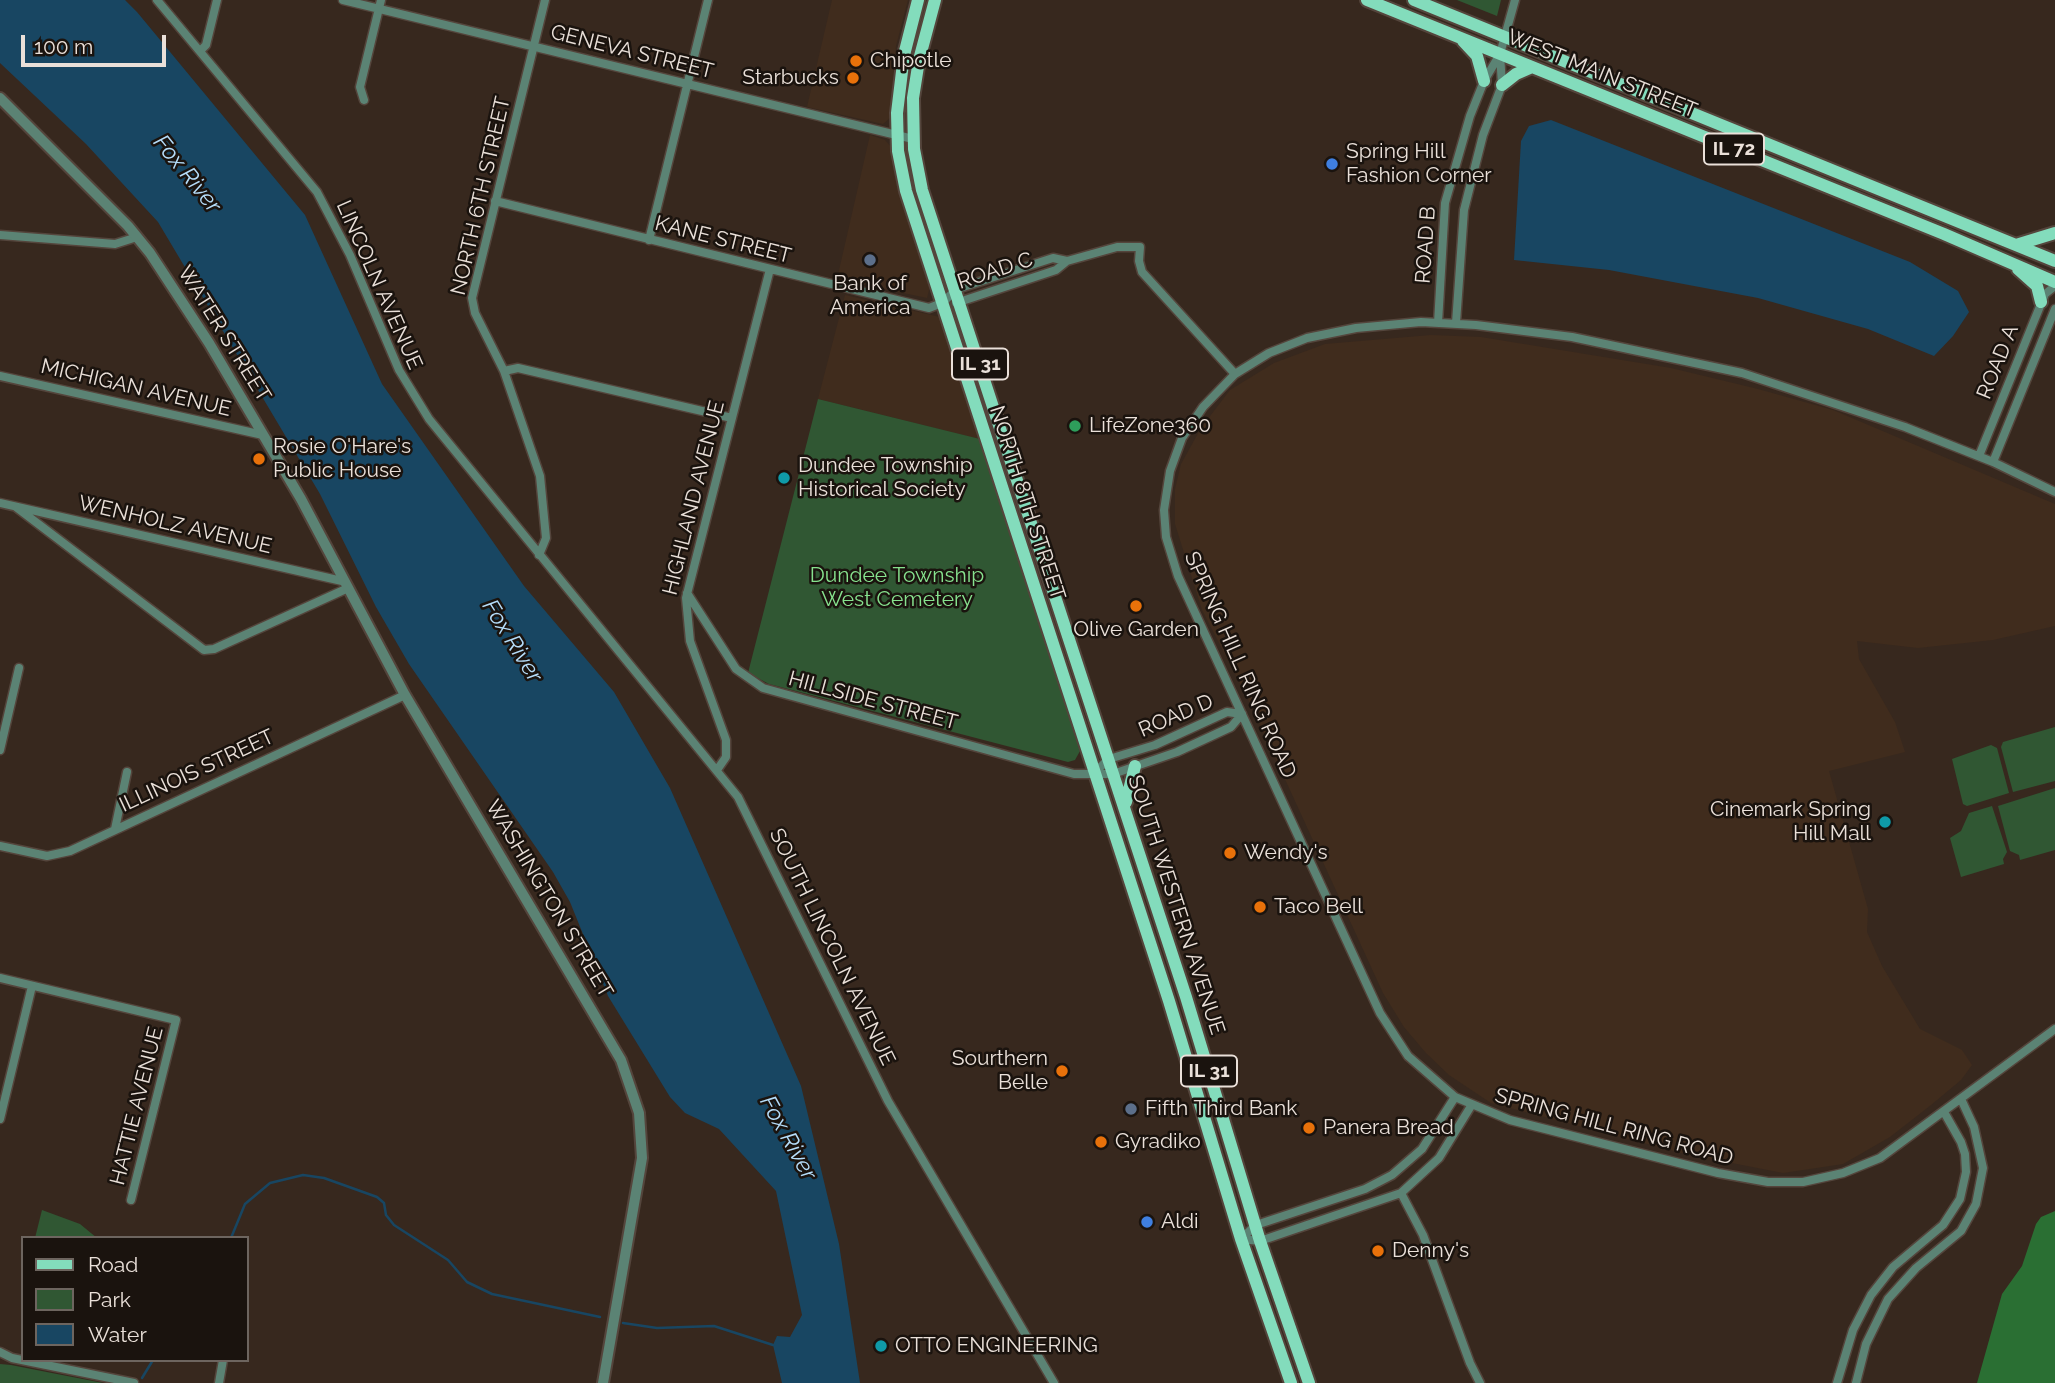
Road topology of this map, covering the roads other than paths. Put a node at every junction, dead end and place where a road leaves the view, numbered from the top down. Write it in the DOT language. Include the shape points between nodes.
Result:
graph roads {
  1 [pos="157,0"];
  2 [pos="217,0"];
  3 [pos="343,0"];
  4 [pos="545,0"];
  5 [pos="708,0"];
  6 [pos="918,0"];
  7 [pos="935,0"];
  8 [pos="1367,0"];
  9 [pos="1414,0"];
  10 [pos="1515,0"];
  11 [pos="380,4"];
  12 [pos="1457,37"];
  13 [pos="1506,37"];
  14 [pos="534,46"];
  15 [pos="200,51"];
  16 [pos="1500,54"];
  17 [pos="1532,67"];
  18 [pos="1484,81"];
  19 [pos="688,84"];
  20 [pos="1502,85"];
  21 [pos="364,100"];
  22 [pos="3,104"];
  23 [pos="897,135"];
  24 [pos="913,139"];
  25 [pos="495,201"];
  26 [pos="2055,233"];
  27 [pos="0,234"];
  28 [pos="137,237"];
  29 [pos="649,240"];
  30 [pos="2016,245"];
  31 [pos="1066,261"];
  32 [pos="2055,261"];
  33 [pos="2010,262"];
  34 [pos="770,270"];
  35 [pos="2055,284"];
  36 [pos="957,289"];
  37 [pos="2041,302"];
  38 [pos="942,303"];
  39 [pos="961,303"];
  40 [pos="2055,309"];
  41 [pos="1438,323"];
  42 [pos="1456,323"];
  43 [pos="504,371"];
  44 [pos="1236,374"];
  45 [pos="0,376"];
  46 [pos="732,418"];
  47 [pos="263,435"];
  48 [pos="1979,456"];
  49 [pos="1993,462"];
  50 [pos="1016,474"];
  51 [pos="999,479"];
  52 [pos="2055,492"];
  53 [pos="0,503"];
  54 [pos="16,507"];
  55 [pos="539,555"];
  56 [pos="344,585"];
  57 [pos="687,593"];
  58 [pos="366,625"];
  59 [pos="19,668"];
  60 [pos="405,695"];
  61 [pos="1242,714"];
  62 [pos="0,750"];
  63 [pos="1109,759"];
  64 [pos="1135,766"];
  65 [pos="717,770"];
  66 [pos="127,772"];
  67 [pos="1094,773"];
  68 [pos="1113,774"];
  69 [pos="1125,810"];
  70 [pos="115,829"];
  71 [pos="0,846"];
  72 [pos="0,978"];
  73 [pos="32,986"];
  74 [pos="2055,1029"];
  75 [pos="1455,1097"];
  76 [pos="1961,1099"];
  77 [pos="1471,1106"];
  78 [pos="1944,1112"];
  79 [pos="0,1119"];
  80 [pos="1401,1193"];
  81 [pos="131,1200"];
  82 [pos="1256,1225"];
  83 [pos="1241,1239"];
  84 [pos="1261,1241"];
  85 [pos="1905,1255"];
  86 [pos="1916,1268"];
  87 [pos="0,1352"];
  88 [pos="0,1357"];
  89 [pos="12,1358"];
  90 [pos="21,1360"];
  91 [pos="31,1362"];
  92 [pos="223,1362"];
  93 [pos="132,1383"];
  94 [pos="219,1383"];
  95 [pos="603,1383"];
  96 [pos="1054,1383"];
  97 [pos="1291,1383"];
  98 [pos="1309,1383"];
  99 [pos="1480,1383"];
  100 [pos="1838,1383"];
  101 [pos="1856,1383"];
  1 -- 15 [label="street, LINCOLN AVENUE"];
  2 -- 15 [label="street" via="206,45"];
  3 -- 11 [label="street, GENEVA STREET"];
  4 -- 14 [label="street, NORTH 6TH STREET"];
  5 -- 19 [label="street"];
  6 -- 23 [label="main road, NORTH 8TH STREET" via="904,55"];
  7 -- 24 [label="main road, NORTH 8TH STREET / IL 31" via="916,73"];
  8 -- 12 [label="main road, WEST MAIN STREET / IL 72"];
  9 -- 13 [label="main road, WEST MAIN STREET / IL 72"];
  10 -- 13 [label="street, ROAD B"];
  11 -- 14 [label="street, GENEVA STREET"];
  11 -- 21 [label="street" via="360,87"];
  12 -- 16 [label="main road, WEST MAIN STREET / IL 72"];
  12 -- 18 [label="main road" via="1477,55"];
  13 -- 16 [label="street, ROAD B"];
  13 -- 30 [label="main road, WEST MAIN STREET / IL 72"];
  14 -- 19 [label="street, GENEVA STREET"];
  14 -- 25 [label="street, NORTH 6TH STREET"];
  15 -- 55 [label="street, LINCOLN AVENUE" via="317,192 351,255 410,392 459,460"];
  16 -- 17 [label="main road, WEST MAIN STREET / IL 72"];
  16 -- 18 [label="street, ROAD B"];
  16 -- 20 [label="street, ROAD B"];
  17 -- 20 [label="main road"];
  17 -- 33 [label="main road, WEST MAIN STREET / IL 72"];
  18 -- 41 [label="street, ROAD B" via="1445,203"];
  19 -- 23 [label="street, GENEVA STREET"];
  19 -- 29 [label="street"];
  20 -- 42 [label="street, ROAD B" via="1483,135 1464,210"];
  22 -- 28 [label="street, WATER STREET"];
  23 -- 24 [label="street, GENEVA STREET"];
  23 -- 38 [label="main road, NORTH 8TH STREET" via="906,191"];
  24 -- 36 [label="main road, NORTH 8TH STREET / IL 31" via="922,190"];
  25 -- 29 [label="street, KANE STREET"];
  25 -- 43 [label="street, NORTH 6TH STREET" via="472,301"];
  26 -- 30 [label="main road"];
  27 -- 28 [label="street" via="115,244"];
  28 -- 47 [label="street, WATER STREET" via="209,343"];
  29 -- 34 [label="street, KANE STREET"];
  30 -- 32 [label="main road, WEST MAIN STREET / IL 72"];
  31 -- 36 [label="street, ROAD C" via="1053,258"];
  31 -- 39 [label="street, ROAD C" via="1056,270"];
  31 -- 44 [label="street, ROAD C" via="1117,247 1140,247 1142,272"];
  33 -- 35 [label="main road, WEST MAIN STREET / IL 72"];
  33 -- 37 [label="main road" via="2037,286"];
  34 -- 38 [label="street, KANE STREET" via="920,306"];
  34 -- 46 [label="street, HIGHLAND AVENUE"];
  35 -- 37 [label="street, ROAD A"];
  36 -- 38 [label="street, ROAD C"];
  36 -- 39 [label="main road, NORTH 8TH STREET / IL 31"];
  37 -- 48 [label="street, ROAD A"];
  38 -- 39 [label="street, ROAD C"];
  38 -- 51 [label="main road, NORTH 8TH STREET"];
  39 -- 50 [label="main road, NORTH 8TH STREET / IL 31"];
  40 -- 49 [label="street, ROAD A"];
  41 -- 42 [label="street, SPRING HILL RING ROAD"];
  41 -- 44 [label="street, SPRING HILL RING ROAD" via="1378,325 1321,334 1269,353"];
  42 -- 48 [label="street, SPRING HILL RING ROAD" via="1572,337 1717,367 1839,402"];
  43 -- 46 [label="street" via="516,368"];
  43 -- 55 [label="street, NORTH 6TH STREET" via="541,480 545,541"];
  44 -- 61 [label="street, SPRING HILL RING ROAD" via="1203,407 1182,438 1170,471 1164,510 1172,562"];
  45 -- 47 [label="street, MICHIGAN AVENUE"];
  46 -- 57 [label="street, HIGHLAND AVENUE"];
  47 -- 56 [label="street, WATER STREET"];
  48 -- 49 [label="street, SPRING HILL RING ROAD"];
  49 -- 52 [label="street, SPRING HILL RING ROAD"];
  50 -- 51 [label="main road"];
  50 -- 63 [label="main road, NORTH 8TH STREET / IL 31"];
  51 -- 67 [label="main road, NORTH 8TH STREET"];
  53 -- 54 [label="street, WENHOLZ AVENUE"];
  54 -- 56 [label="street, WENHOLZ AVENUE"];
  54 -- 56 [label="street" via="202,650 214,649"];
  55 -- 65 [label="street, SOUTH LINCOLN AVENUE"];
  56 -- 58 [label="street, WATER STREET"];
  57 -- 65 [label="street, HIGHLAND AVENUE" via="688,634 726,740 726,757"];
  57 -- 67 [label="street, HILLSIDE STREET" via="736,669 763,688 1074,774"];
  58 -- 60 [label="street, WASHINGTON STREET"];
  59 -- 62 [label="street"];
  60 -- 70 [label="street, ILLINOIS STREET"];
  60 -- 95 [label="street, WASHINGTON STREET" via="624,1065 637,1104 642,1158"];
  61 -- 63 [label="street, ROAD D" via="1227,712 1155,746"];
  61 -- 64 [label="street, ROAD D" via="1231,727"];
  61 -- 75 [label="street, SPRING HILL RING ROAD" via="1380,1013 1415,1064"];
  63 -- 67 [label="street, ROAD D"];
  63 -- 68 [label="main road, SOUTH WESTERN AVENUE / IL 31"];
  64 -- 68 [label="street, ROAD D"];
  64 -- 69 [label="main road"];
  65 -- 96 [label="street, SOUTH LINCOLN AVENUE" via="752,823 892,1108"];
  66 -- 70 [label="street"];
  67 -- 68 [label="street, ROAD D"];
  67 -- 83 [label="main road, SOUTH WESTERN AVENUE"];
  68 -- 69 [label="main road, SOUTH WESTERN AVENUE / IL 31"];
  69 -- 82 [label="main road, SOUTH WESTERN AVENUE / IL 31"];
  70 -- 71 [label="street, ILLINOIS STREET" via="49,856"];
  72 -- 73 [label="street"];
  73 -- 79 [label="street"];
  73 -- 81 [label="street, HATTIE AVENUE" via="177,1020"];
  74 -- 76 [label="street, SPRING HILL RING ROAD"];
  75 -- 77 [label="street, SPRING HILL RING ROAD"];
  75 -- 82 [label="street" via="1422,1149 1392,1175 1365,1189"];
  76 -- 78 [label="street, SPRING HILL RING ROAD"];
  76 -- 86 [label="street" via="1980,1148 1980,1191 1961,1231"];
  77 -- 78 [label="street, SPRING HILL RING ROAD" via="1718,1173 1786,1183 1832,1177 1868,1163"];
  77 -- 80 [label="street" via="1439,1158"];
  78 -- 85 [label="street" via="1965,1154 1960,1199 1943,1225"];
  80 -- 84 [label="street"];
  80 -- 99 [label="street" via="1423,1235"];
  82 -- 83 [label="street"];
  82 -- 84 [label="main road, SOUTH WESTERN AVENUE / IL 31"];
  83 -- 84 [label="street"];
  83 -- 97 [label="main road, SOUTH WESTERN AVENUE"];
  84 -- 98 [label="main road, SOUTH WESTERN AVENUE / IL 31"];
  85 -- 86 [label="street"];
  85 -- 100 [label="street" via="1864,1305"];
  86 -- 101 [label="street" via="1888,1299 1877,1320"];
  87 -- 89 [label="street"];
  88 -- 89 [label="street"];
  89 -- 90 [label="street"];
  91 -- 93 [label="street"];
  92 -- 94 [label="street"];
}
